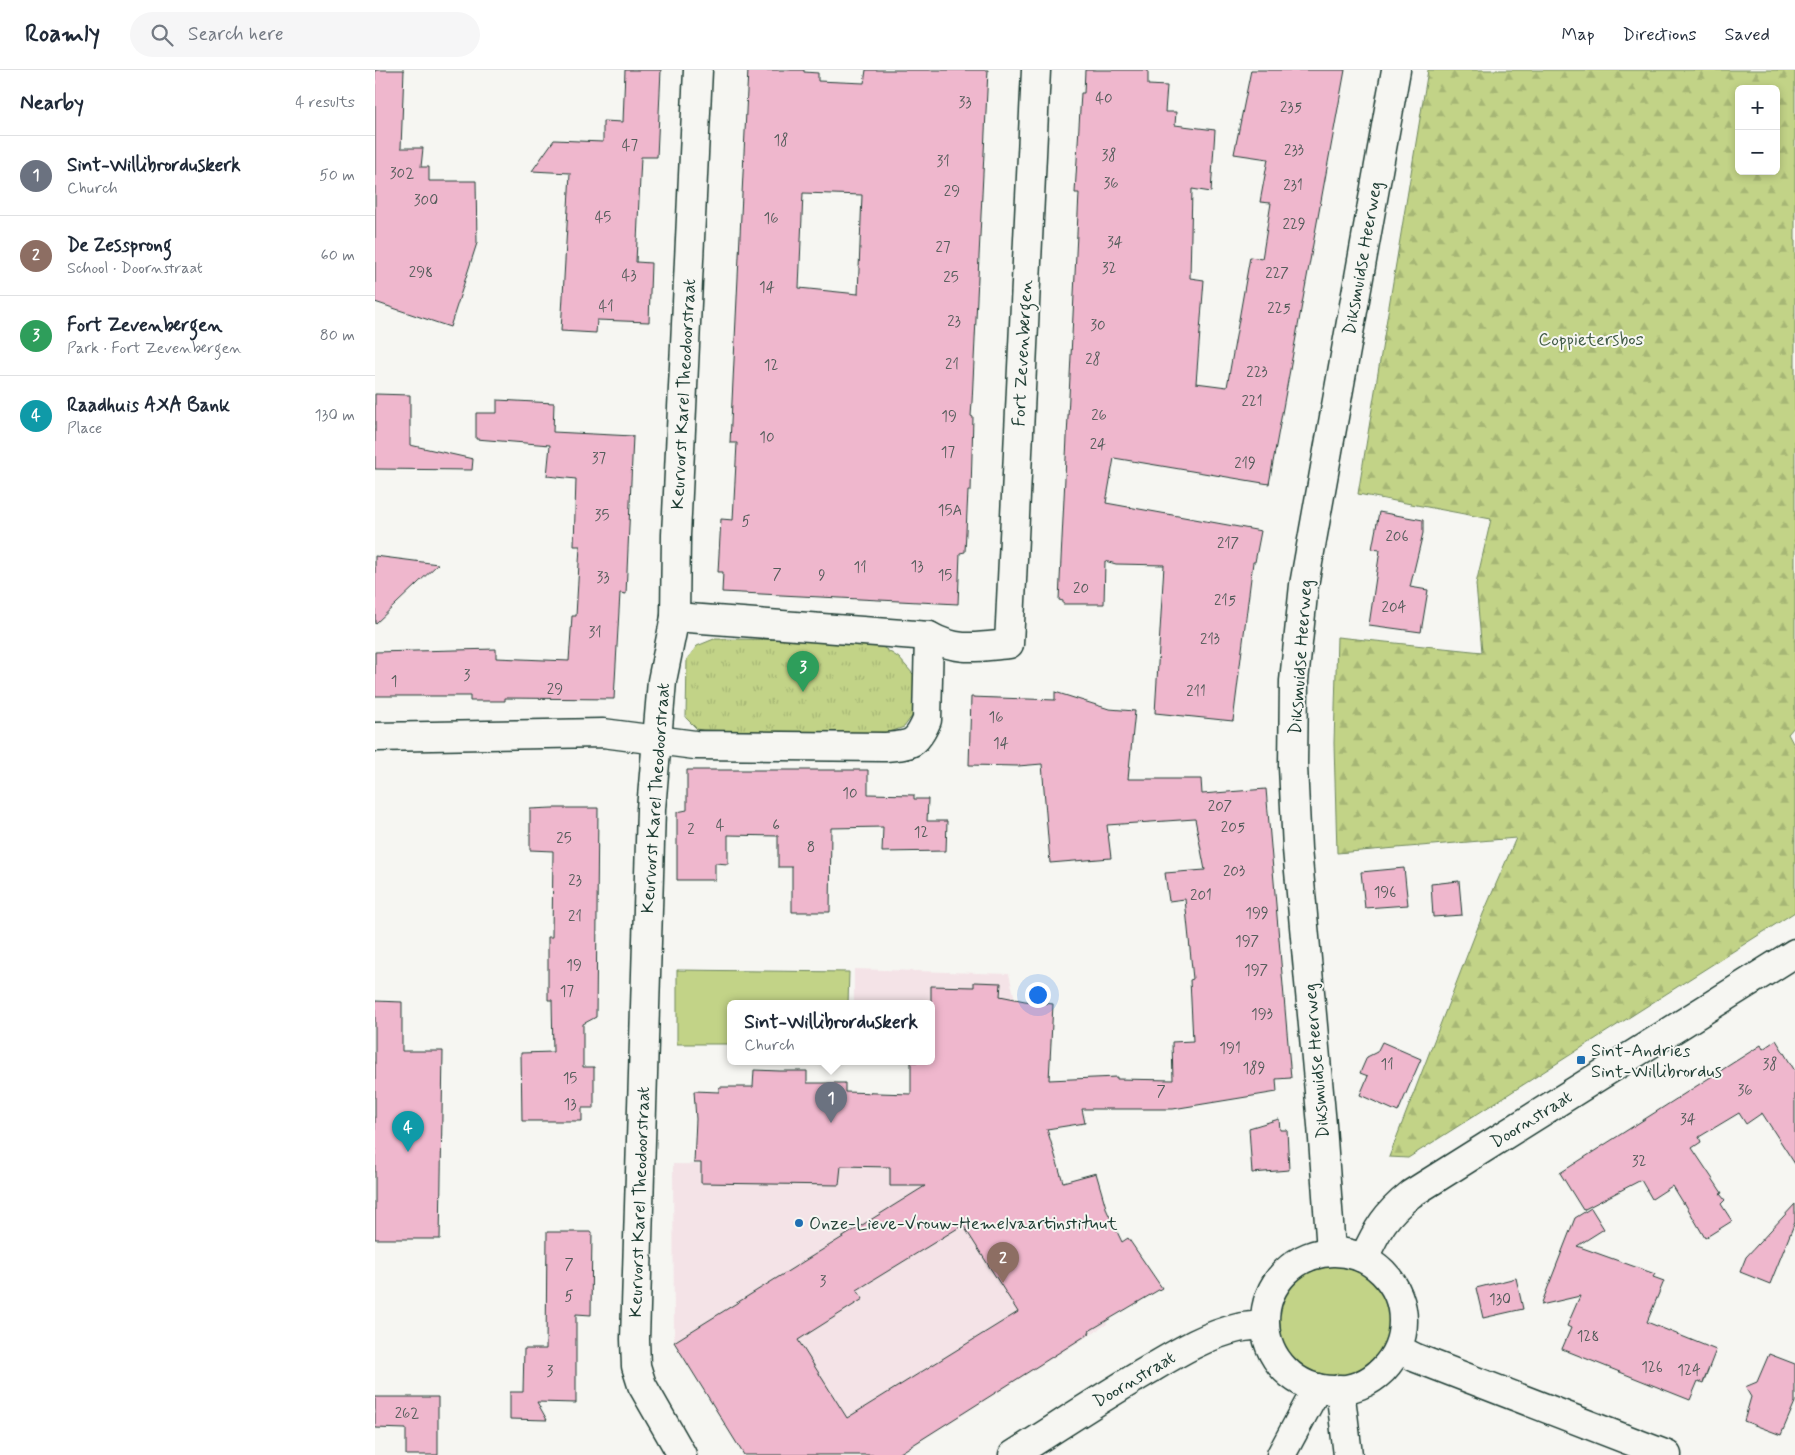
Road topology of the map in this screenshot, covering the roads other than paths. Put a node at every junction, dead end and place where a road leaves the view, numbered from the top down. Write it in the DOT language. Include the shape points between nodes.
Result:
graph roads {
  1 [pos="698,70"];
  2 [pos="1036,70"];
  3 [pos="1396,70"];
  4 [pos="675,617"];
  5 [pos="929,636"];
  6 [pos="375,736"];
  7 [pos="656,739"];
  8 [pos="1795,953"];
  9 [pos="1331,1251"];
  10 [pos="1364,1258"];
  11 [pos="1265,1325"];
  12 [pos="1398,1349"];
  13 [pos="1328,1388"];
  14 [pos="682,1455"];
  15 [pos="1013,1455"];
  16 [pos="1281,1455"];
  17 [pos="1348,1455"];
  18 [pos="1667,1455"];
  1 -- 4 [label="street, Keurvorst Karel Theodoorstraat"];
  2 -- 5 [label="street, Fort Zevenbergen" via="1009,644 962,648 943,644"];
  3 -- 9 [label="street, Diksmuidse Heerweg" via="1303,585 1294,681 1293,766 1297,849"];
  4 -- 5 [label="street, Fort Zevenbergen"];
  4 -- 7 [label="street, Keurvorst Karel Theodoorstraat" via="662,681"];
  5 -- 7 [label="street" via="927,720 922,732 908,745 695,744"];
  6 -- 7 [label="street" via="598,733"];
  7 -- 14 [label="street, Keurvorst Karel Theodoorstraat" via="635,1348 642,1385"];
  8 -- 10 [label="street, Doornstraat" via="1411,1194 1386,1217"];
  9 -- 10 [label="street" via="1348,1252"];
  9 -- 11 [label="street" via="1310,1256 1291,1266 1276,1282 1267,1302"];
  10 -- 12 [label="street" via="1383,1270 1403,1307"];
  11 -- 13 [label="street" via="1269,1346 1281,1365 1297,1379"];
  11 -- 15 [label="street, Doornstraat" via="1239,1328 1201,1341 1130,1380"];
  12 -- 13 [label="street" via="1387,1366 1371,1379 1353,1388"];
  12 -- 18 [label="street"];
  13 -- 16 [label="street"];
  13 -- 17 [label="street"];
}
